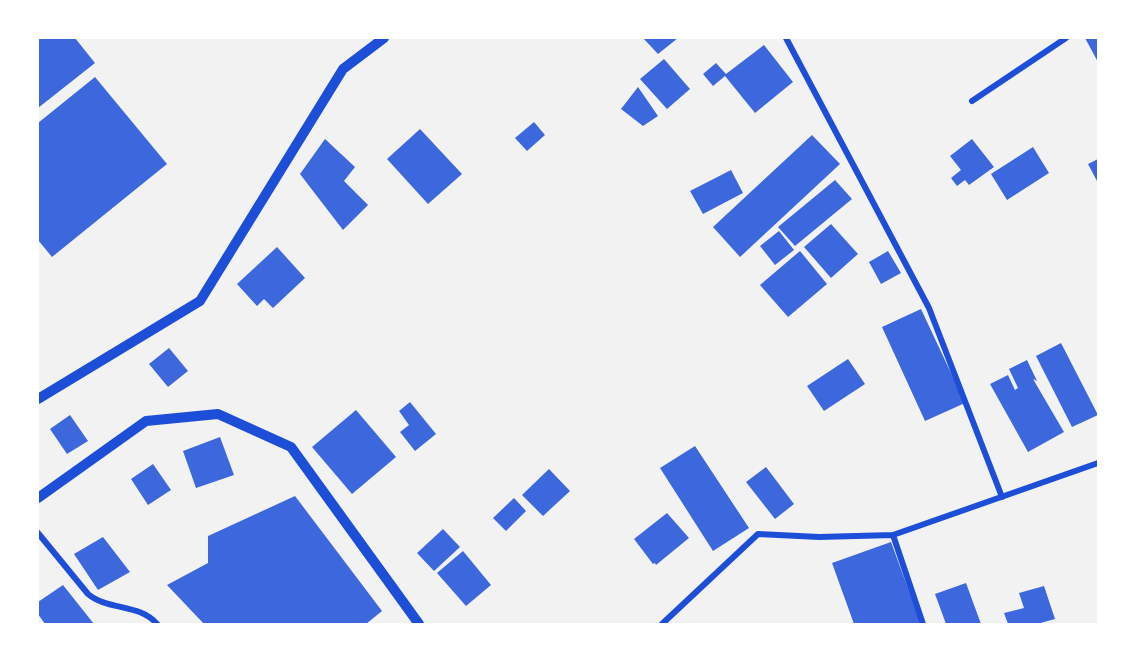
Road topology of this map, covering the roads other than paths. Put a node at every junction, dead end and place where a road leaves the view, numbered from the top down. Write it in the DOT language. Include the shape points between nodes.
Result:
graph roads {
  1 [pos="384,38"];
  2 [pos="786,38"];
  3 [pos="1066,38"];
  4 [pos="972,101"];
  5 [pos="38,399"];
  6 [pos="1098,463"];
  7 [pos="1002,497"];
  8 [pos="38,498"];
  9 [pos="38,532"];
  10 [pos="893,535"];
  11 [pos="157,624"];
  12 [pos="419,624"];
  13 [pos="662,624"];
  14 [pos="923,624"];
  1 -- 5 [label="street" via="343,69 200,301"];
  2 -- 7 [label="street" via="929,308"];
  3 -- 4 [label="street"];
  6 -- 7 [label="street"];
  7 -- 10 [label="street"];
  8 -- 12 [label="street" via="146,421 218,414 291,447"];
  9 -- 11 [label="street" via="96,602 142,612"];
  10 -- 13 [label="street" via="758,534"];
  10 -- 14 [label="street"];
}
